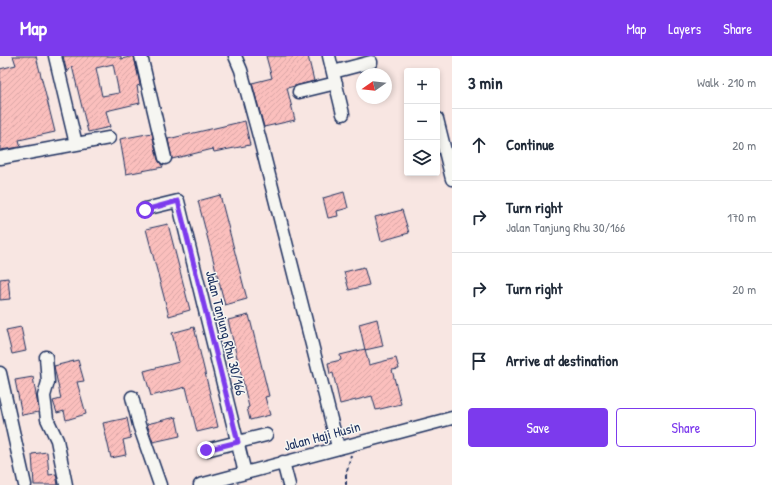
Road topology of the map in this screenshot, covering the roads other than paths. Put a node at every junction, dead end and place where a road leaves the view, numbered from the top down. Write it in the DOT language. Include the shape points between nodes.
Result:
graph roads {
  1 [pos="55,56"];
  2 [pos="141,56"];
  3 [pos="235,56"];
  4 [pos="329,56"];
  5 [pos="372,62"];
  6 [pos="334,78"];
  7 [pos="299,92"];
  8 [pos="343,114"];
  9 [pos="440,131"];
  10 [pos="109,138"];
  11 [pos="76,144"];
  12 [pos="0,158"];
  13 [pos="165,158"];
  14 [pos="452,179"];
  15 [pos="145,210"];
  16 [pos="46,358"];
  17 [pos="0,373"];
  18 [pos="132,397"];
  19 [pos="452,418"];
  20 [pos="266,436"];
  21 [pos="238,442"];
  22 [pos="338,447"];
  23 [pos="206,450"];
  24 [pos="283,462"];
  25 [pos="245,472"];
  26 [pos="24,485"];
  27 [pos="66,485"];
  28 [pos="160,485"];
  29 [pos="200,485"];
  30 [pos="289,485"];
  1 -- 11 [label="street"];
  2 -- 13 [label="street"];
  3 -- 22 [label="street" via="260,140"];
  4 -- 6 [label="street"];
  5 -- 6 [label="street"];
  6 -- 7 [label="street"];
  6 -- 8 [label="street"];
  9 -- 14 [label="street"];
  10 -- 11 [label="street"];
  11 -- 12 [label="street"];
  15 -- 21 [label="street, Jalan Tanjung Rhu 30/166" via="178,201"];
  16 -- 27 [label="street" via="48,382 44,396 47,419 57,440"];
  17 -- 26 [label="street"];
  18 -- 28 [label="street"];
  19 -- 22 [label="street, Jalan Haji Husin"];
  20 -- 21 [label="street"];
  21 -- 23 [label="street"];
  21 -- 25 [label="street, Jalan Tanjung Rhu 30/166"];
  22 -- 24 [label="street, Jalan Haji Husin"];
  24 -- 25 [label="street, Jalan Haji Husin"];
  24 -- 30 [label="street"];
  25 -- 29 [label="street, Jalan Haji Husin"];
}
